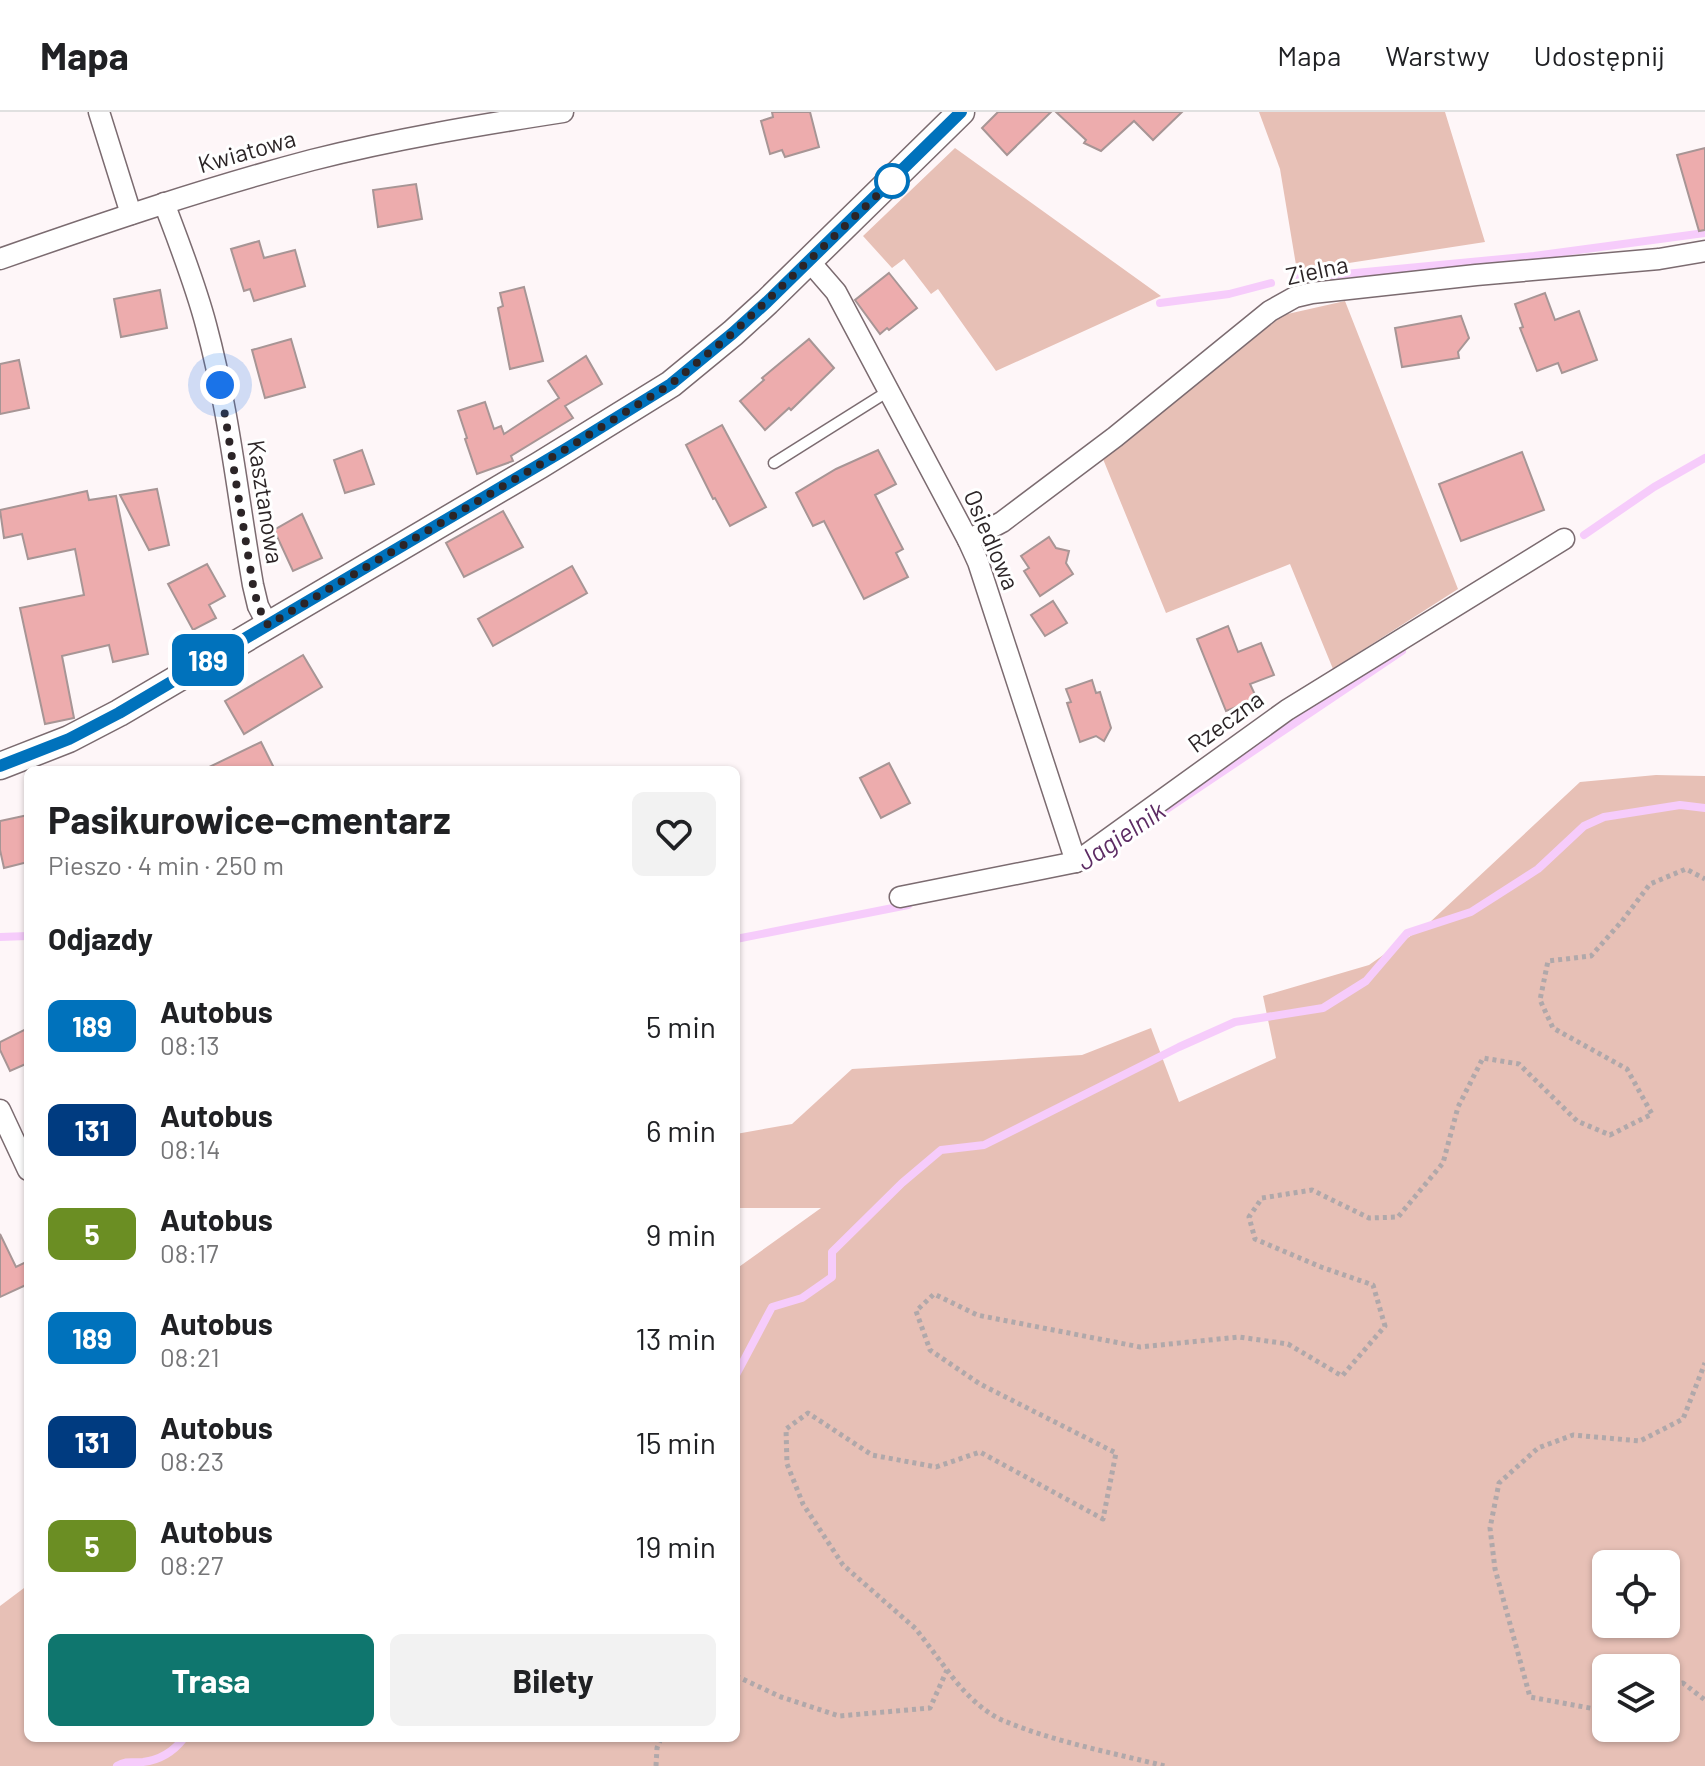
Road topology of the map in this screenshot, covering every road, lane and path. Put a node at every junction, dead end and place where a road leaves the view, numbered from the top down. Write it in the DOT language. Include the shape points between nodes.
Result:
graph roads {
  1 [pos="99,112"];
  2 [pos="563,112"];
  3 [pos="961,112"];
  4 [pos="470,119"];
  5 [pos="164,203"];
  6 [pos="131,214"];
  7 [pos="1705,251"];
  8 [pos="0,259"];
  9 [pos="810,262"];
  10 [pos="887,392"];
  11 [pos="774,463"];
  12 [pos="1564,539"];
  13 [pos="968,540"];
  14 [pos="268,625"];
  15 [pos="0,766"];
  16 [pos="1076,862"];
  17 [pos="1705,879"];
  18 [pos="900,897"];
  19 [pos="0,1110"];
  20 [pos="24,1161"];
  21 [pos="1705,1363"];
  22 [pos="947,1670"];
  23 [pos="740,1678"];
  24 [pos="1680,1684"];
  25 [pos="1705,1700"];
  26 [pos="1592,1708"];
  27 [pos="659,1742"];
  28 [pos="656,1766"];
  29 [pos="1165,1766"];
  1 -- 6 [label="street"];
  2 -- 4 [label="street, Kwiatowa"];
  3 -- 9 [label="street"];
  4 -- 5 [label="street, Kwiatowa"];
  5 -- 6 [label="street, Kwiatowa"];
  5 -- 14 [label="street, Kasztanowa" via="207,327 253,585"];
  6 -- 8 [label="street, Kwiatowa"];
  7 -- 13 [label="street, Zielna" via="1295,297 1270,311 1015,512"];
  9 -- 10 [label="street, Osiedlowa" via="836,292"];
  9 -- 14 [label="street" via="671,384"];
  10 -- 11 [label="lane"];
  10 -- 13 [label="street, Osiedlowa"];
  12 -- 16 [label="street, Rzeczna" via="1287,710"];
  13 -- 16 [label="street, Osiedlowa"];
  14 -- 15 [label="street" via="91,729"];
  16 -- 18 [label="street, Rzeczna"];
  17 -- 22 [label="path" via="1686,869 1650,884 1591,956 1548,961 1540,1000 1553,1028 1627,1069 1652,1114 1610,1135 1577,1121 1519,1064 1483,1058 1458,1107 1443,1163 1398,1217 1369,1218 1312,1190 1262,1198 1249,1217 1255,1239 1373,1285 1385,1326 1342,1376 1288,1344 1239,1337 1140,1347 977,1315 934,1294 916,1311 930,1350 980,1384 1116,1453 1103,1519 980,1452 936,1467 872,1455 808,1413 786,1429 787,1464 803,1504 843,1565 916,1629"];
  19 -- 20 [label="street"];
  21 -- 26 [label="path" via="1683,1419 1640,1441 1573,1435 1538,1448 1499,1483 1490,1528 1495,1569 1530,1697"];
  22 -- 23 [label="path" via="930,1708 839,1716"];
  22 -- 29 [label="path" via="963,1691 1000,1719"];
  24 -- 25 [label="path"];
  27 -- 28 [label="path"];
}
